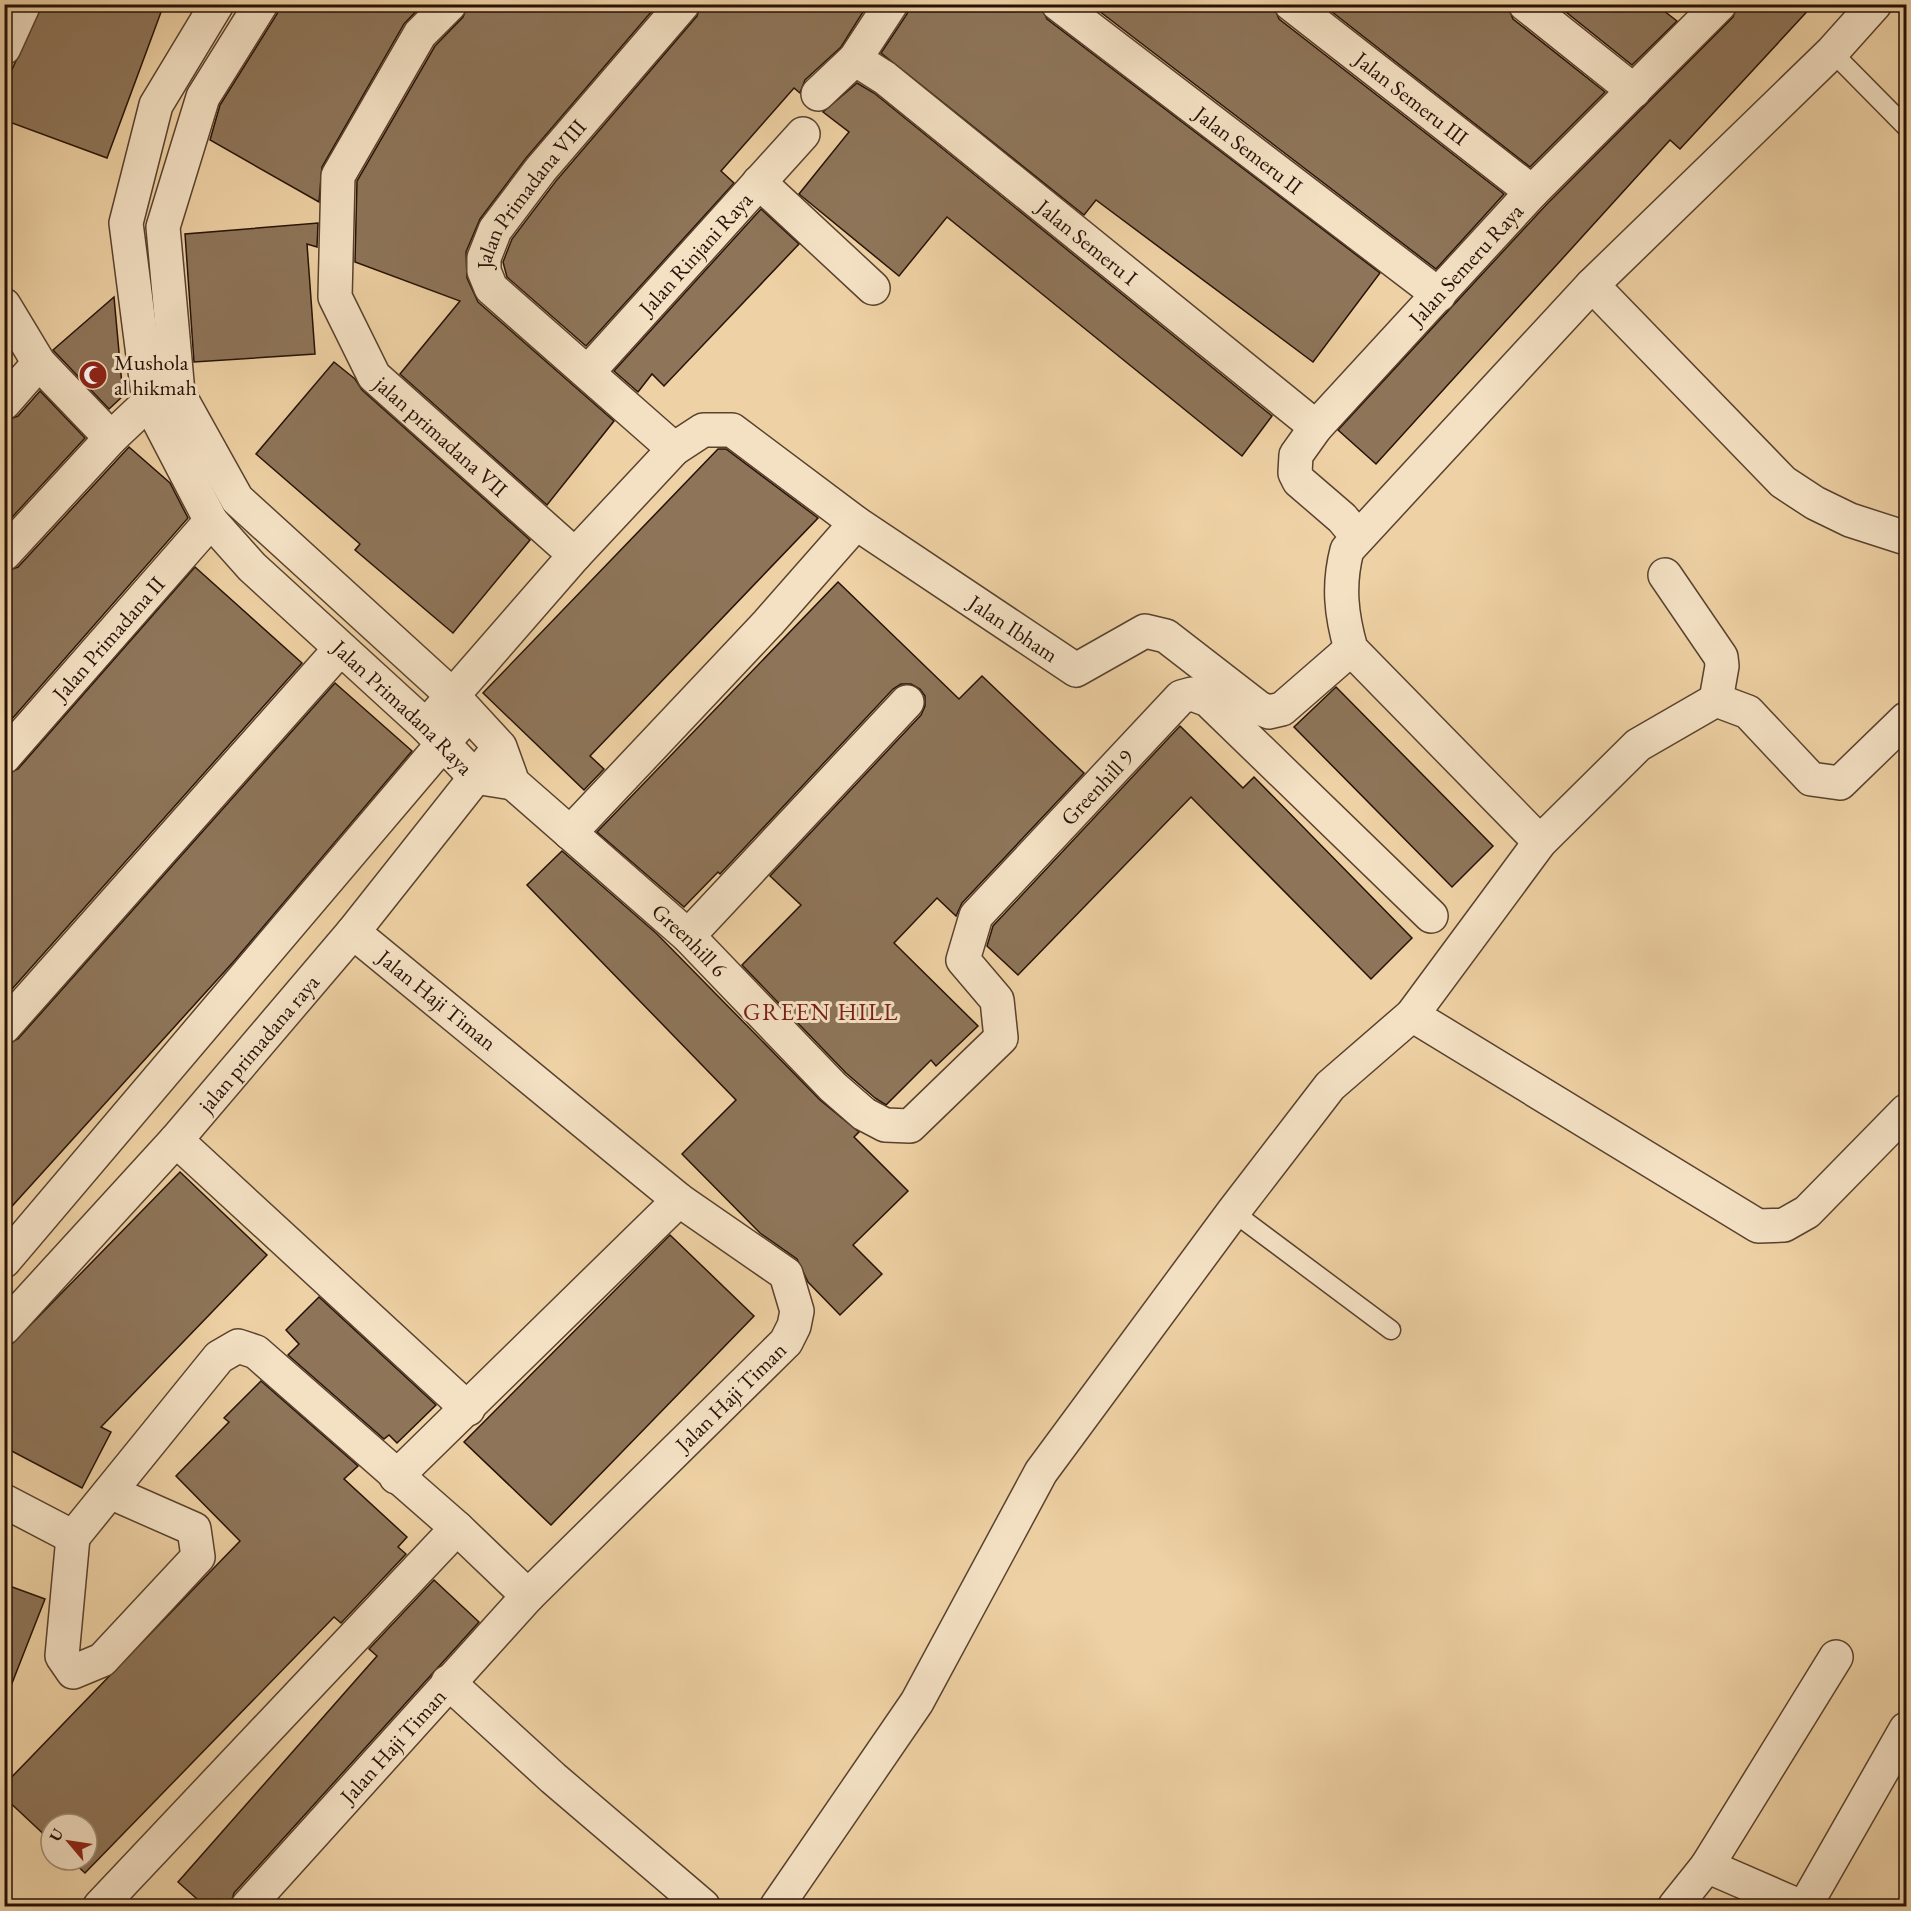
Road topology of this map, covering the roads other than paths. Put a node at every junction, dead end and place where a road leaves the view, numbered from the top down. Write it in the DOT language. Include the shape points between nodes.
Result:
graph roads {
  1 [pos="24,4"];
  2 [pos="217,4"];
  3 [pos="261,4"];
  4 [pos="450,4"];
  5 [pos="683,4"];
  6 [pos="891,4"];
  7 [pos="1058,4"];
  8 [pos="1291,4"];
  9 [pos="1525,4"];
  10 [pos="1720,4"];
  11 [pos="1875,4"];
  12 [pos="4,48"];
  13 [pos="1832,52"];
  14 [pos="855,58"];
  15 [pos="1634,91"];
  16 [pos="818,94"];
  17 [pos="1906,127"];
  18 [pos="803,134"];
  19 [pos="759,182"];
  20 [pos="1532,192"];
  21 [pos="1592,285"];
  22 [pos="873,288"];
  23 [pos="1439,295"];
  24 [pos="4,305"];
  25 [pos="39,363"];
  26 [pos="588,372"];
  27 [pos="163,398"];
  28 [pos="4,403"];
  29 [pos="1316,427"];
  30 [pos="111,438"];
  31 [pos="674,449"];
  32 [pos="211,521"];
  33 [pos="856,523"];
  34 [pos="1358,537"];
  35 [pos="1906,538"];
  36 [pos="4,554"];
  37 [pos="575,555"];
  38 [pos="1665,575"];
  39 [pos="340,649"];
  40 [pos="1351,649"];
  41 [pos="1716,700"];
  42 [pos="907,702"];
  43 [pos="461,704"];
  44 [pos="1906,719"];
  45 [pos="434,735"];
  46 [pos="500,747"];
  47 [pos="4,757"];
  48 [pos="475,777"];
  49 [pos="513,783"];
  50 [pos="570,834"];
  51 [pos="1540,842"];
  52 [pos="1431,916"];
  53 [pos="353,932"];
  54 [pos="688,936"];
  55 [pos="1412,1015"];
  56 [pos="4,1027"];
  57 [pos="1906,1111"];
  58 [pos="885,1125"];
  59 [pos="176,1140"];
  60 [pos="679,1200"];
  61 [pos="1233,1212"];
  62 [pos="4,1261"];
  63 [pos="4,1328"];
  64 [pos="1391,1330"];
  65 [pos="468,1409"];
  66 [pos="396,1477"];
  67 [pos="110,1492"];
  68 [pos="4,1501"];
  69 [pos="457,1528"];
  70 [pos="73,1537"];
  71 [pos="528,1596"];
  72 [pos="1836,1657"];
  73 [pos="448,1682"];
  74 [pos="1902,1747"];
  75 [pos="1707,1866"];
  76 [pos="100,1906"];
  77 [pos="248,1906"];
  78 [pos="703,1906"];
  79 [pos="777,1906"];
  80 [pos="1675,1906"];
  81 [pos="1799,1906"];
  82 [pos="1805,1906"];
  1 -- 12 [label="street"];
  2 -- 27 [label="street, Jalan Primadana Raya" via="156,105 126,224"];
  3 -- 27 [label="street, Jalan Primadana Raya" via="203,97 163,227"];
  4 -- 37 [label="street, jalan primadana VII" via="420,34 338,176 335,297 374,376"];
  5 -- 26 [label="street, Jalan Primadana VIII" via="541,169 495,230 484,258 484,272 491,288"];
  6 -- 14 [label="street"];
  7 -- 23 [label="street, Jalan Semeru II"];
  8 -- 20 [label="street, Jalan Semeru III"];
  9 -- 15 [label="street"];
  10 -- 15 [label="street, Jalan Semeru Raya"];
  11 -- 13 [label="street"];
  13 -- 17 [label="lane"];
  13 -- 21 [label="street"];
  14 -- 16 [label="street"];
  14 -- 29 [label="street, Jalan Semeru I" via="885,78"];
  15 -- 20 [label="street, Jalan Semeru Raya"];
  18 -- 19 [label="street, Jalan Rinjani Raya"];
  19 -- 22 [label="street"];
  19 -- 26 [label="street, Jalan Rinjani Raya"];
  20 -- 23 [label="street, Jalan Semeru Raya"];
  21 -- 34 [label="street"];
  21 -- 35 [label="street" via="1783,482 1850,520"];
  23 -- 29 [label="street, Jalan Semeru Raya"];
  24 -- 25 [label="street"];
  25 -- 28 [label="street"];
  25 -- 30 [label="street"];
  26 -- 31 [label="street, Jalan Primadana VIII"];
  27 -- 30 [label="street"];
  27 -- 32 [label="street, Jalan Primadana Raya"];
  27 -- 43 [label="street, Jalan Primadana Raya" via="237,499"];
  29 -- 34 [label="street, Jalan Semeru Raya" via="1296,455 1295,473"];
  30 -- 36 [label="street"];
  31 -- 33 [label="street, Jalan Ibham" via="703,430 732,430"];
  31 -- 37 [label="street, Jalan Ibham"];
  32 -- 39 [label="street, Jalan Primadana Raya" via="252,567"];
  32 -- 47 [label="street, Jalan Primadana II"];
  33 -- 40 [label="street, Jalan Ibham" via="1076,670 1145,631 1166,636 1269,712 1282,709"];
  33 -- 50 [label="street"];
  34 -- 40 [label="street" via="1347,550 1340,575 1341,616"];
  37 -- 43 [label="street, Jalan Ibham"];
  38 -- 41 [label="street" via="1721,657"];
  39 -- 45 [label="street, Jalan Primadana Raya"];
  39 -- 56 [label="street"];
  40 -- 51 [label="street"];
  41 -- 44 [label="street" via="1748,712 1811,778 1840,783"];
  41 -- 51 [label="street" via="1638,745"];
  42 -- 54 [label="street"];
  43 -- 45 [label="street, Jalan Ibham"];
  43 -- 46 [label="street, Jalan Primadana Raya"];
  45 -- 48 [label="street, Jalan Primadana Raya"];
  45 -- 62 [label="street, Jalan Ibham"];
  46 -- 48 [label="street, jalan primadana raya"];
  46 -- 49 [label="street, Jalan Primadana Raya"];
  48 -- 49 [label="street, Jalan Primadana Raya"];
  48 -- 53 [label="street, jalan primadana raya"];
  49 -- 50 [label="street, Greenhill 6"];
  50 -- 54 [label="street, Greenhill 6"];
  51 -- 55 [label="street"];
  52 -- 58 [label="street, Greenhill 9" via="1208,700 1192,694 1181,697 976,916 963,960 997,1000 1001,1038 910,1126"];
  53 -- 59 [label="street, jalan primadana raya"];
  53 -- 60 [label="street, Jalan Haji Timan"];
  54 -- 58 [label="street, Greenhill 6" via="833,1086 864,1114"];
  55 -- 57 [label="street" via="1758,1226 1784,1226 1807,1212"];
  55 -- 61 [label="street" via="1330,1086"];
  59 -- 63 [label="street, jalan primadana raya"];
  59 -- 65 [label="street"];
  60 -- 65 [label="street"];
  60 -- 71 [label="street, Jalan Haji Timan" via="786,1274 797,1311 794,1326 786,1342"];
  61 -- 64 [label="lane"];
  61 -- 79 [label="street" via="1041,1472 917,1702"];
  65 -- 66 [label="street"];
  66 -- 67 [label="street" via="256,1352 238,1346 219,1357"];
  66 -- 69 [label="street"];
  67 -- 70 [label="street"];
  67 -- 70 [label="street" via="194,1529 198,1557 102,1660 73,1672 62,1656"];
  68 -- 70 [label="street"];
  69 -- 71 [label="street"];
  69 -- 76 [label="street"];
  71 -- 73 [label="street, Jalan Haji Timan"];
  72 -- 75 [label="street"];
  73 -- 77 [label="street, Jalan Haji Timan"];
  73 -- 78 [label="street"];
  74 -- 82 [label="street"];
  75 -- 80 [label="street"];
  75 -- 81 [label="street"];
}
